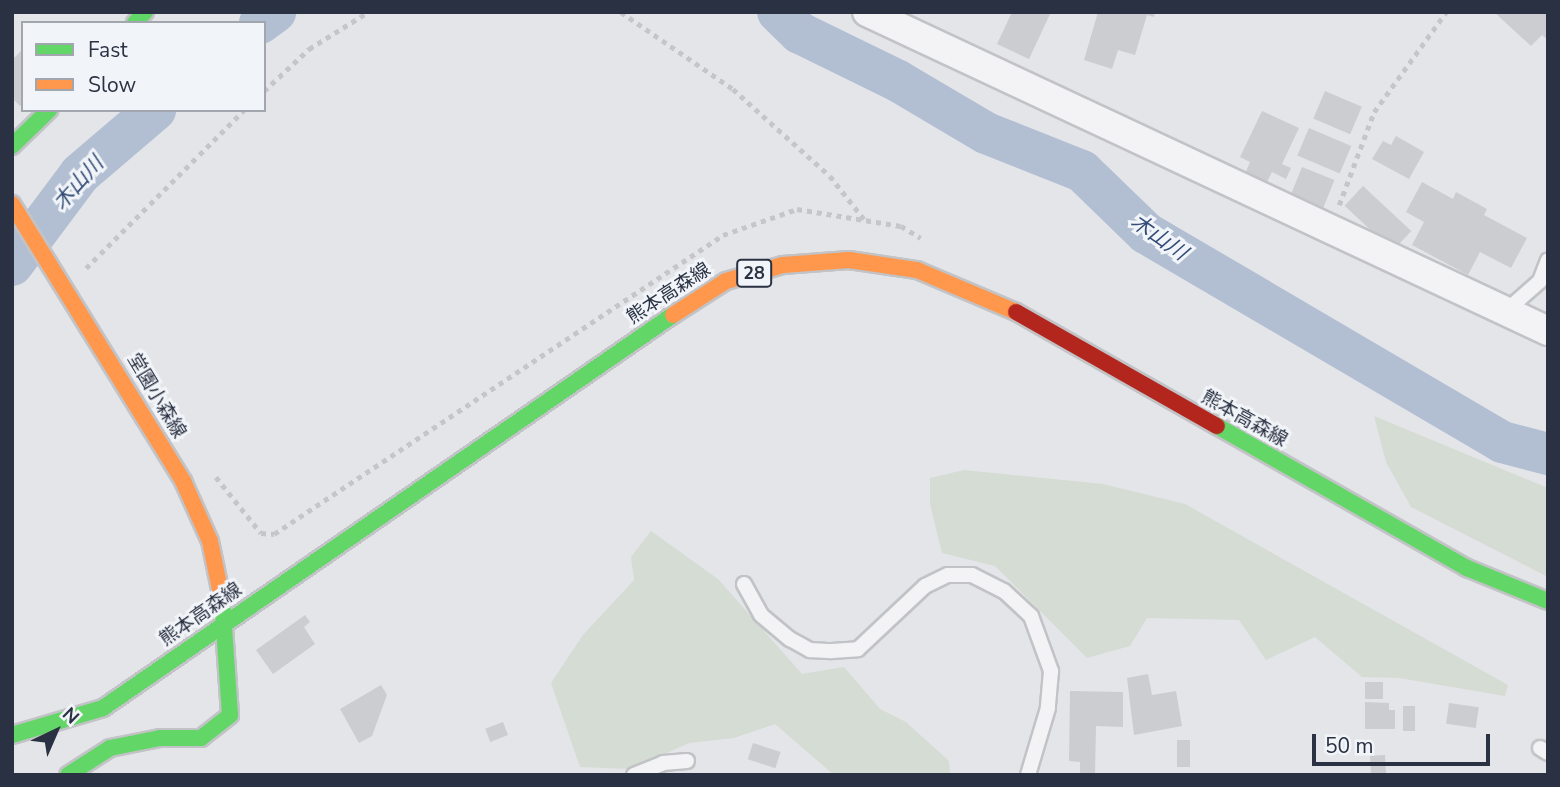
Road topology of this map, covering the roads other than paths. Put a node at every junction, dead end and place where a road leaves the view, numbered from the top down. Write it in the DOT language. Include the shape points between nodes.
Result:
graph roads {
  1 [pos="867,12"];
  2 [pos="47,112"];
  3 [pos="12,146"];
  4 [pos="12,204"];
  5 [pos="1548,260"];
  6 [pos="1544,283"];
  7 [pos="1506,311"];
  8 [pos="1548,331"];
  9 [pos="744,584"];
  10 [pos="1548,601"];
  11 [pos="221,627"];
  12 [pos="12,735"];
  13 [pos="687,761"];
  14 [pos="68,775"];
  15 [pos="634,775"];
  16 [pos="1028,775"];
  1 -- 7 [label="street"];
  2 -- 3 [label="main road"];
  4 -- 11 [label="main road, 堂園小森線" via="189,493 220,575"];
  5 -- 6 [label="lane"];
  6 -- 7 [label="lane"];
  7 -- 8 [label="street"];
  9 -- 16 [label="lane" via="761,615 790,639 810,650 832,651 859,649 925,586 948,575 972,575 1003,591 1031,615 1051,671 1048,708"];
  10 -- 11 [label="main road, 熊本高森線 / 28" via="1467,568 994,299 917,270 849,260 783,265 726,281"];
  11 -- 12 [label="main road, 熊本高森線 / 28" via="103,708"];
  11 -- 14 [label="main road, 堂園小森線" via="230,715 201,738 160,738 110,748"];
  13 -- 15 [label="lane" via="663,763"];
}
